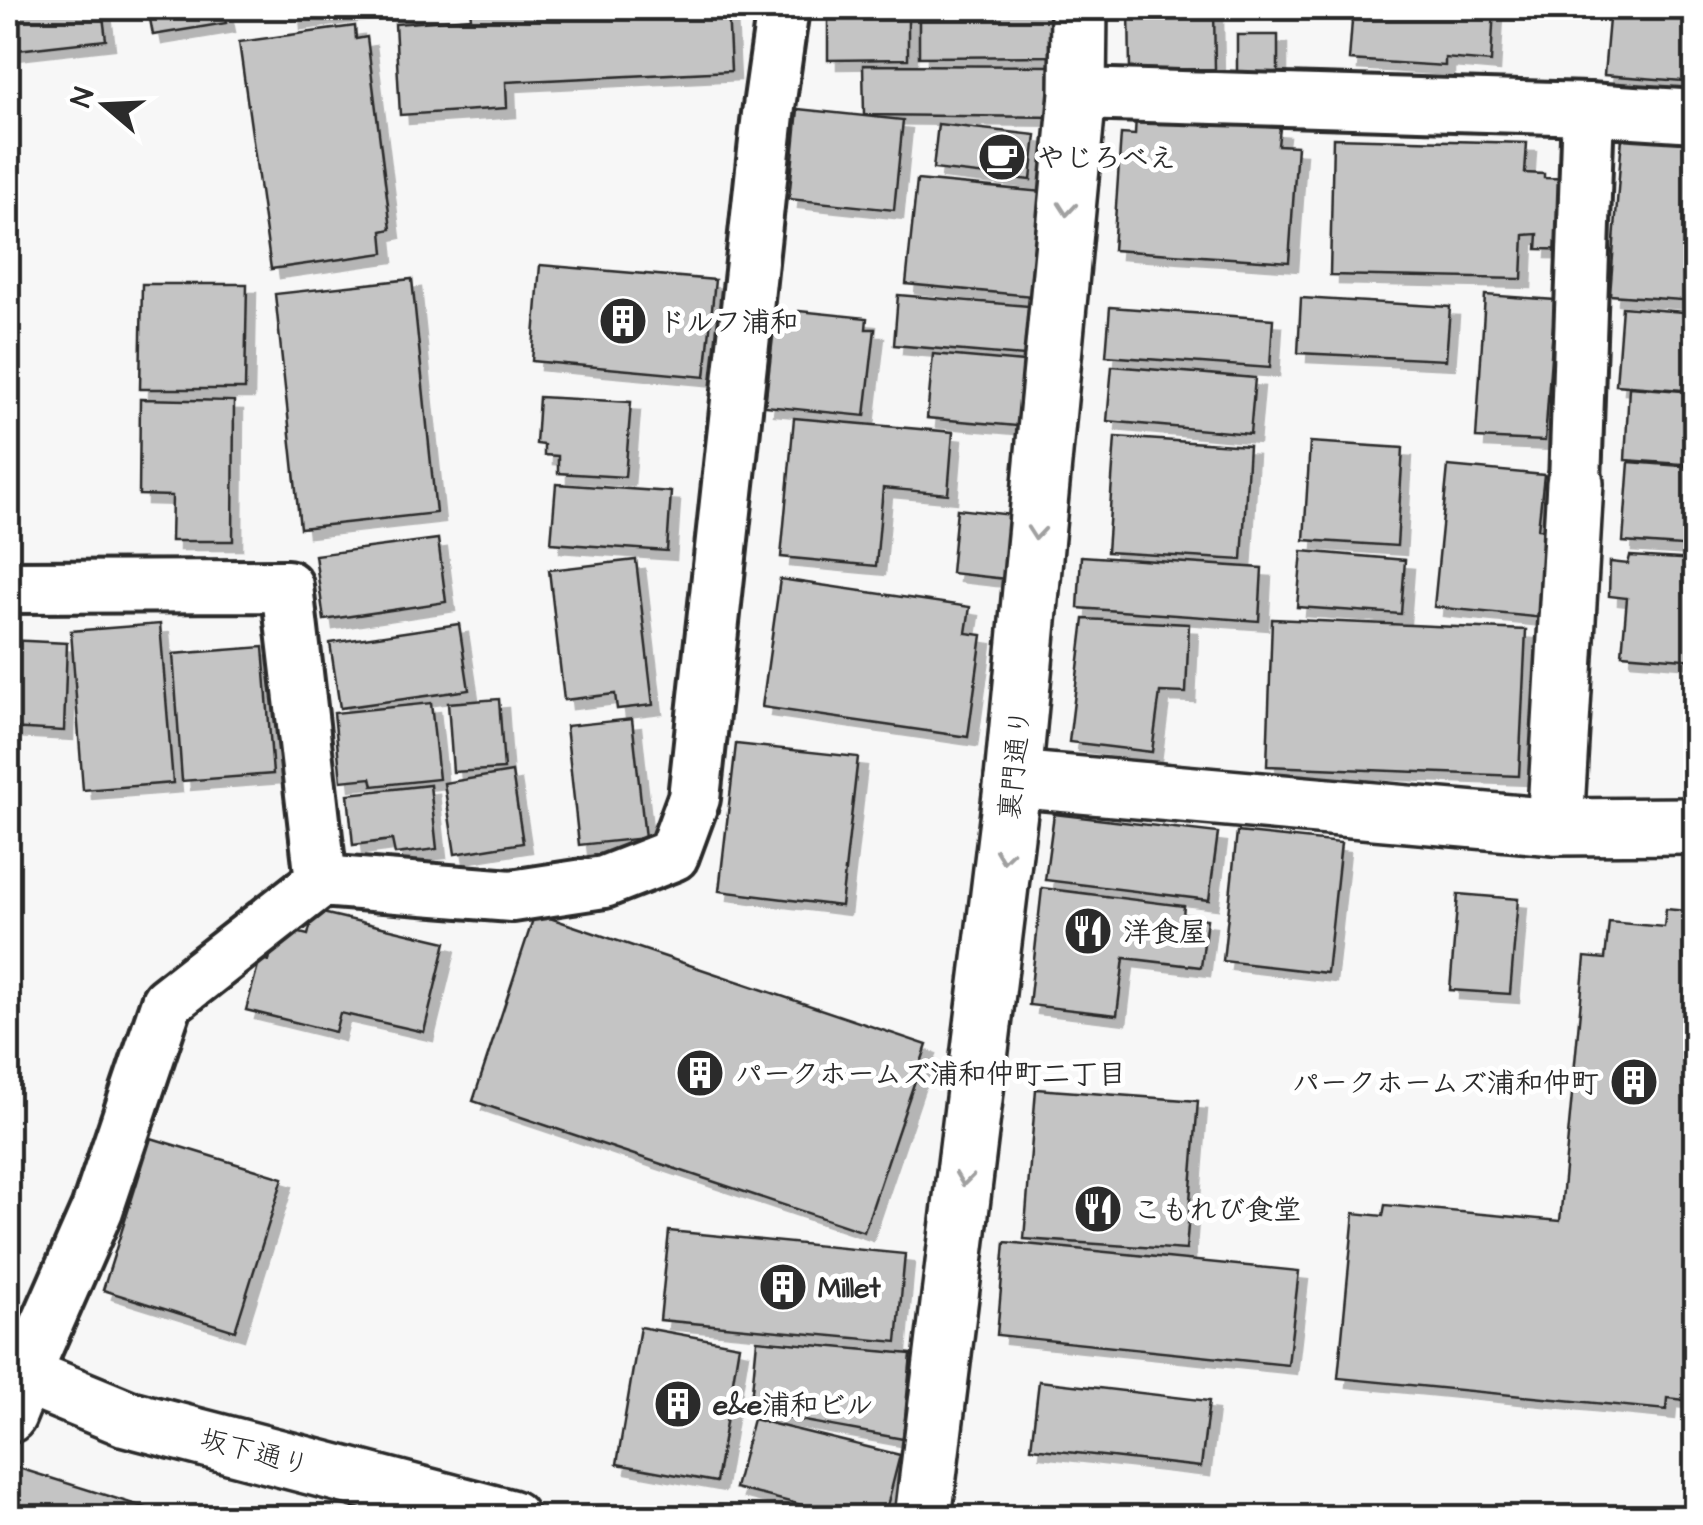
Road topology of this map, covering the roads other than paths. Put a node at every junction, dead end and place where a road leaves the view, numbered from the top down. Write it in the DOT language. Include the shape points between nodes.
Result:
graph roads {
  1 [pos="784,8"];
  2 [pos="1080,8"];
  3 [pos="1078,94"];
  4 [pos="1588,109"];
  5 [pos="1696,116"];
  6 [pos="1575,482"];
  7 [pos="8,587"];
  8 [pos="1013,778"];
  9 [pos="1696,826"];
  10 [pos="1555,828"];
  11 [pos="321,881"];
  12 [pos="13,1385"];
  13 [pos="510,1518"];
  14 [pos="923,1518"];
  1 -- 11 [label="lane" via="694,798 673,855 604,882 512,896"];
  2 -- 3 [label="street, 裏門通り"];
  3 -- 4 [label="lane"];
  3 -- 8 [label="street, 裏門通り, one-way"];
  4 -- 5 [label="lane"];
  4 -- 6 [label="lane"];
  6 -- 10 [label="street"];
  7 -- 11 [label="lane" via="287,586"];
  8 -- 10 [label="street"];
  8 -- 14 [label="street, 裏門通り, one-way"];
  9 -- 10 [label="street"];
  11 -- 12 [label="lane" via="167,1002 97,1210"];
  12 -- 13 [label="street, 坂下通り"];
}
